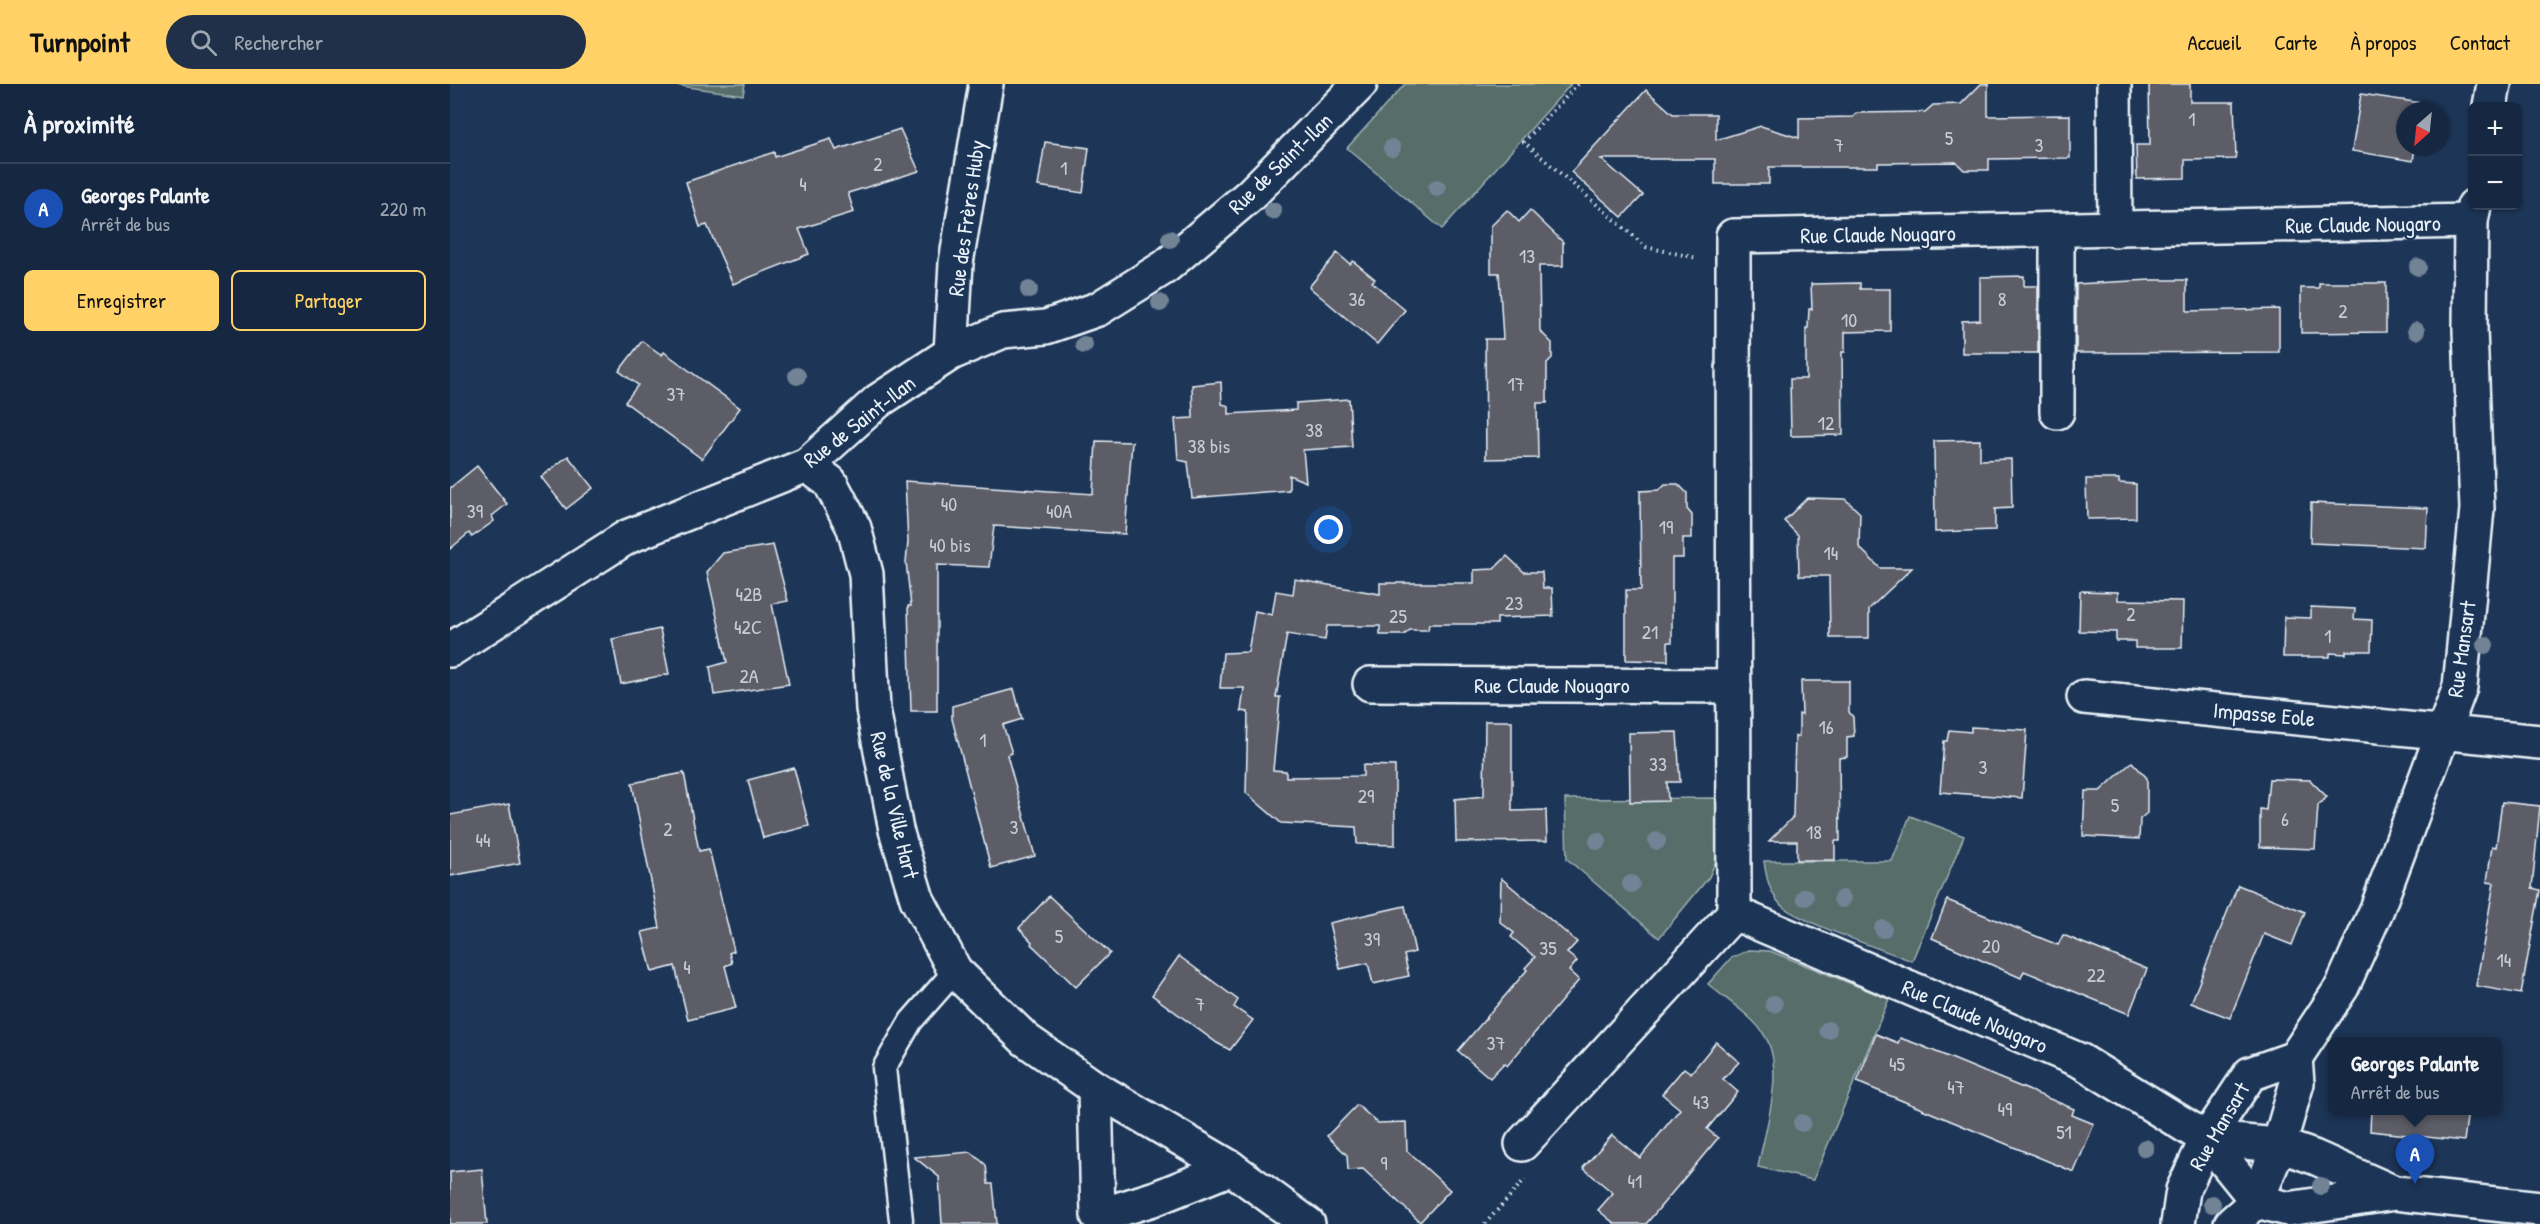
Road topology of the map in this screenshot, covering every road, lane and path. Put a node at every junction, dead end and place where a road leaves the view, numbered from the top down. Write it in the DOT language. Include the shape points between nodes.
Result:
graph roads {
  1 [pos="986,84"];
  2 [pos="1360,84"];
  3 [pos="1578,84"];
  4 [pos="2114,84"];
  5 [pos="2494,84"];
  6 [pos="2491,102"];
  7 [pos="2473,214"];
  8 [pos="2115,230"];
  9 [pos="2057,231"];
  10 [pos="1733,266"];
  11 [pos="951,353"];
  12 [pos="2057,412"];
  13 [pos="807,465"];
  14 [pos="450,650"];
  15 [pos="1370,684"];
  16 [pos="1734,686"];
  17 [pos="2084,697"];
  18 [pos="2444,731"];
  19 [pos="2540,742"];
  20 [pos="1734,913"];
  21 [pos="955,971"];
  22 [pos="2295,1058"];
  23 [pos="1095,1088"];
  24 [pos="2207,1139"];
  25 [pos="1522,1144"];
  26 [pos="2279,1145"];
  27 [pos="1231,1168"];
  28 [pos="2395,1193"];
  29 [pos="2257,1201"];
  30 [pos="2540,1209"];
  31 [pos="901,1220"];
  32 [pos="1308,1224"];
  33 [pos="1485,1224"];
  34 [pos="2178,1224"];
  35 [pos="2230,1224"];
  1 -- 11 [label="street, Rue des Frères Huby" via="956,262"];
  2 -- 11 [label="street, Rue de Saint-Ilan" via="1250,195 1165,267 1098,309 1046,327 1003,331"];
  3 -- 10 [label="path" via="1524,142 1646,247"];
  4 -- 8 [label="street"];
  5 -- 6 [label="street"];
  7 -- 8 [label="street, Rue Claude Nougaro"];
  7 -- 18 [label="street, Rue Mansart" via="2470,330 2477,509 2460,687"];
  8 -- 9 [label="street, Rue Claude Nougaro"];
  9 -- 10 [label="street, Rue Claude Nougaro" via="1733,236"];
  9 -- 12 [label="street"];
  10 -- 16 [label="street, Rue Claude Nougaro"];
  11 -- 13 [label="street, Rue de Saint-Ilan" via="878,401"];
  13 -- 14 [label="street, Rue de Saint-Ilan" via="627,537"];
  13 -- 21 [label="street, Rue de la Ville Hart" via="830,482 854,528 866,574 873,709 896,830 917,899"];
  15 -- 16 [label="street, Rue Claude Nougaro"];
  16 -- 20 [label="street, Rue Claude Nougaro"];
  17 -- 18 [label="street, Impasse Eole"];
  18 -- 19 [label="street, Impasse Eole"];
  18 -- 22 [label="street, Rue Mansart" via="2377,909 2342,987"];
  20 -- 24 [label="street, Rue Claude Nougaro" via="2081,1061"];
  20 -- 25 [label="street"];
  21 -- 23 [label="street, Rue de la Ville Hart" via="1026,1040"];
  21 -- 31 [label="lane" via="911,1021 884,1068"];
  22 -- 24 [label="street, Rue Mansart" via="2250,1074"];
  22 -- 26 [label="street" via="2297,1083"];
  23 -- 27 [label="street, Rue de la Ville Hart"];
  23 -- 27 [label="street" via="1098,1216"];
  24 -- 26 [label="street"];
  24 -- 29 [label="street"];
  24 -- 34 [label="street, Rue Mansart" via="2183,1190"];
  25 -- 33 [label="path" via="1540,1162"];
  26 -- 28 [label="street"];
  26 -- 29 [label="street"];
  27 -- 32 [label="street, Rue de la Ville Hart"];
  28 -- 29 [label="street" via="2288,1209"];
  28 -- 30 [label="street"];
  29 -- 35 [label="street"];
}
